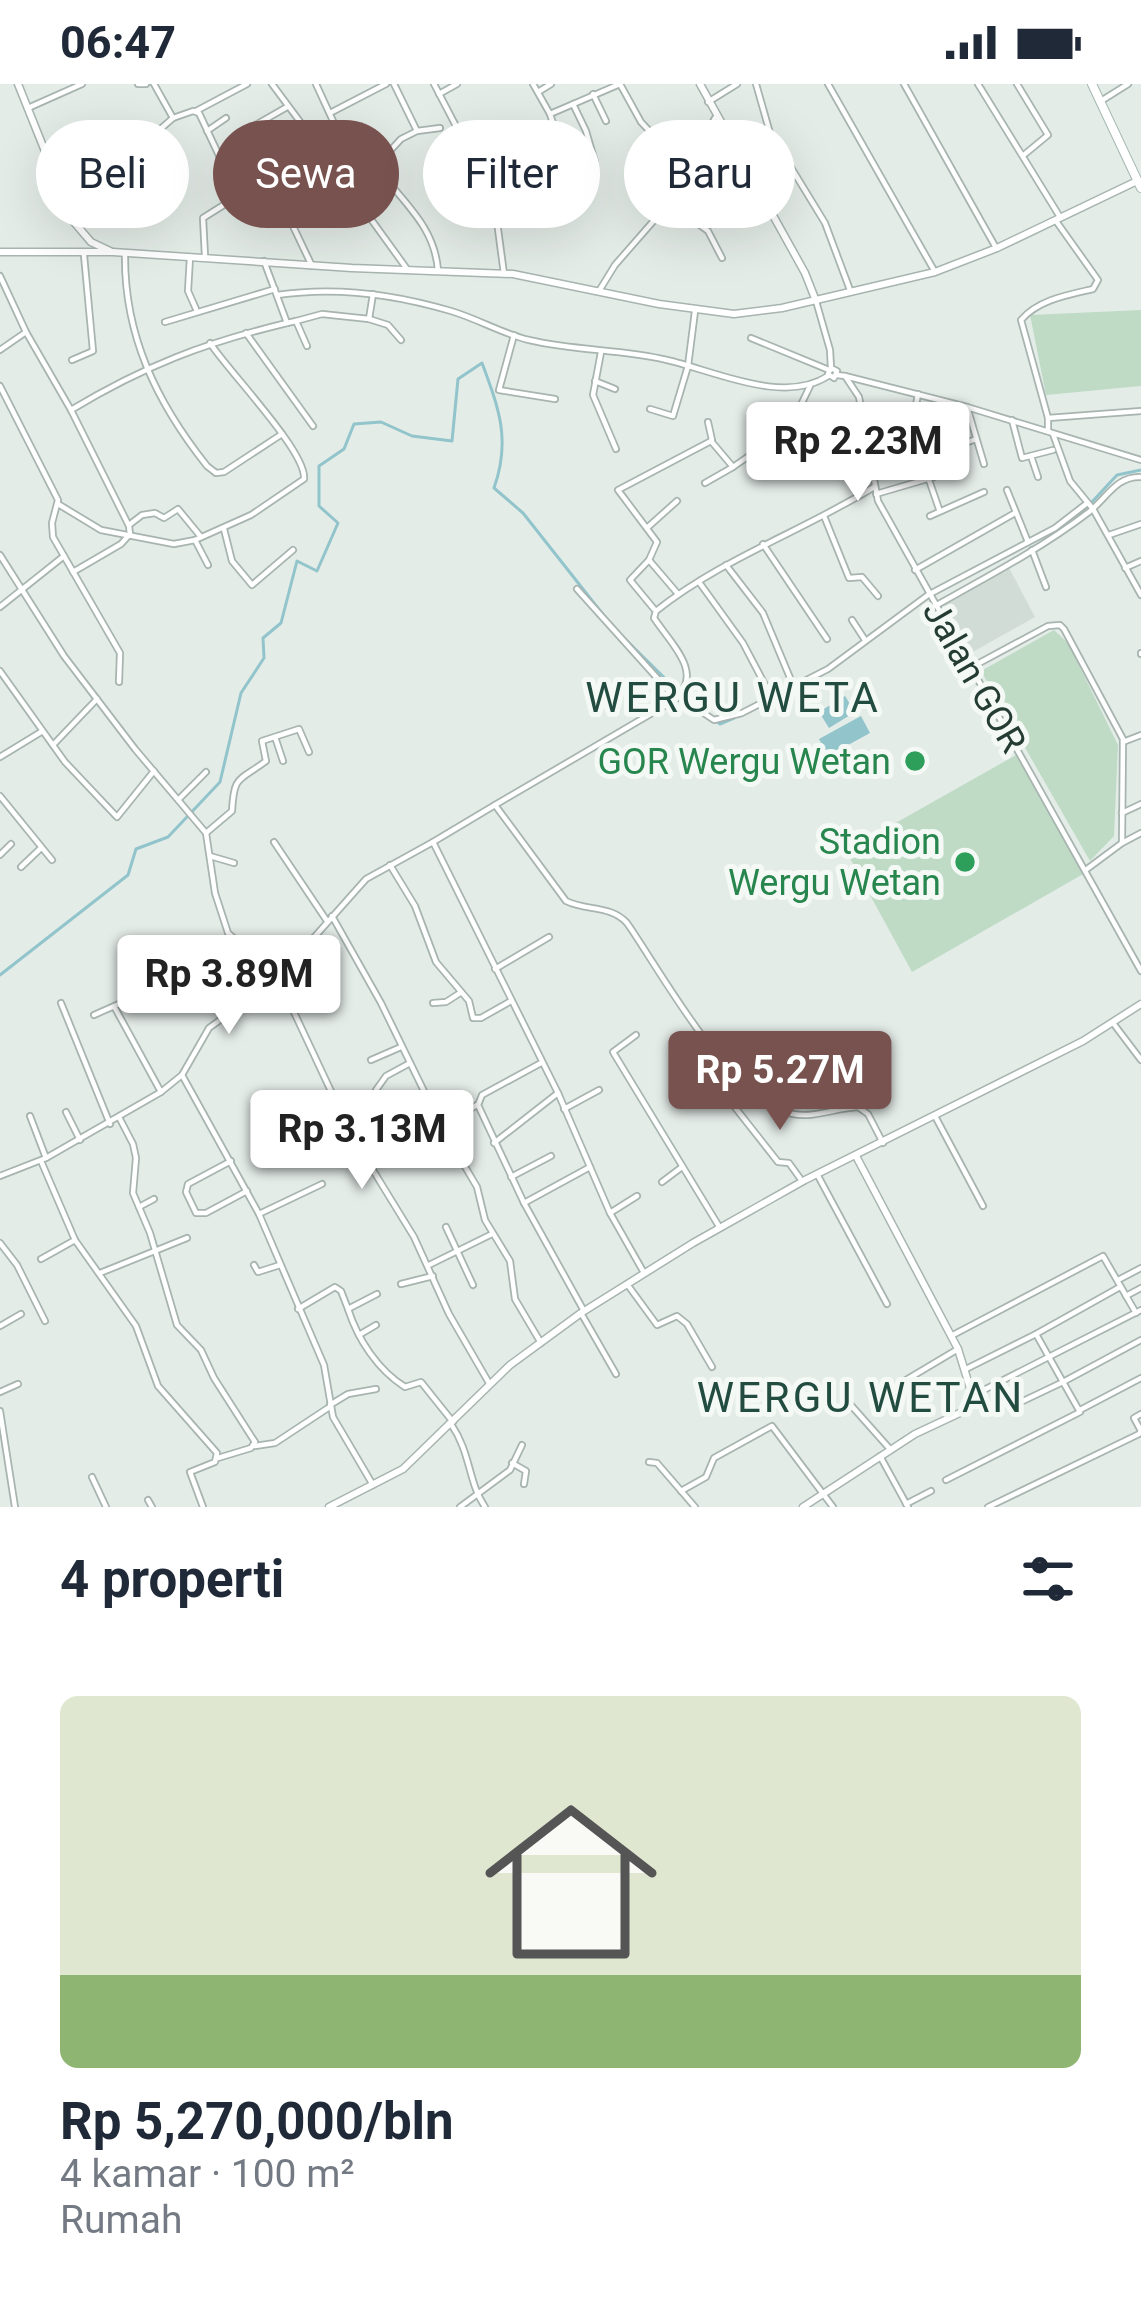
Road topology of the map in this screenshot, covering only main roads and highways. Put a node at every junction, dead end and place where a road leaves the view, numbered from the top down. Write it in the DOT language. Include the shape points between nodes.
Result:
graph roads {
  1 [pos="1092,84"];
  2 [pos="1140,183"];
  1 -- 2 [label="main road"];
}
